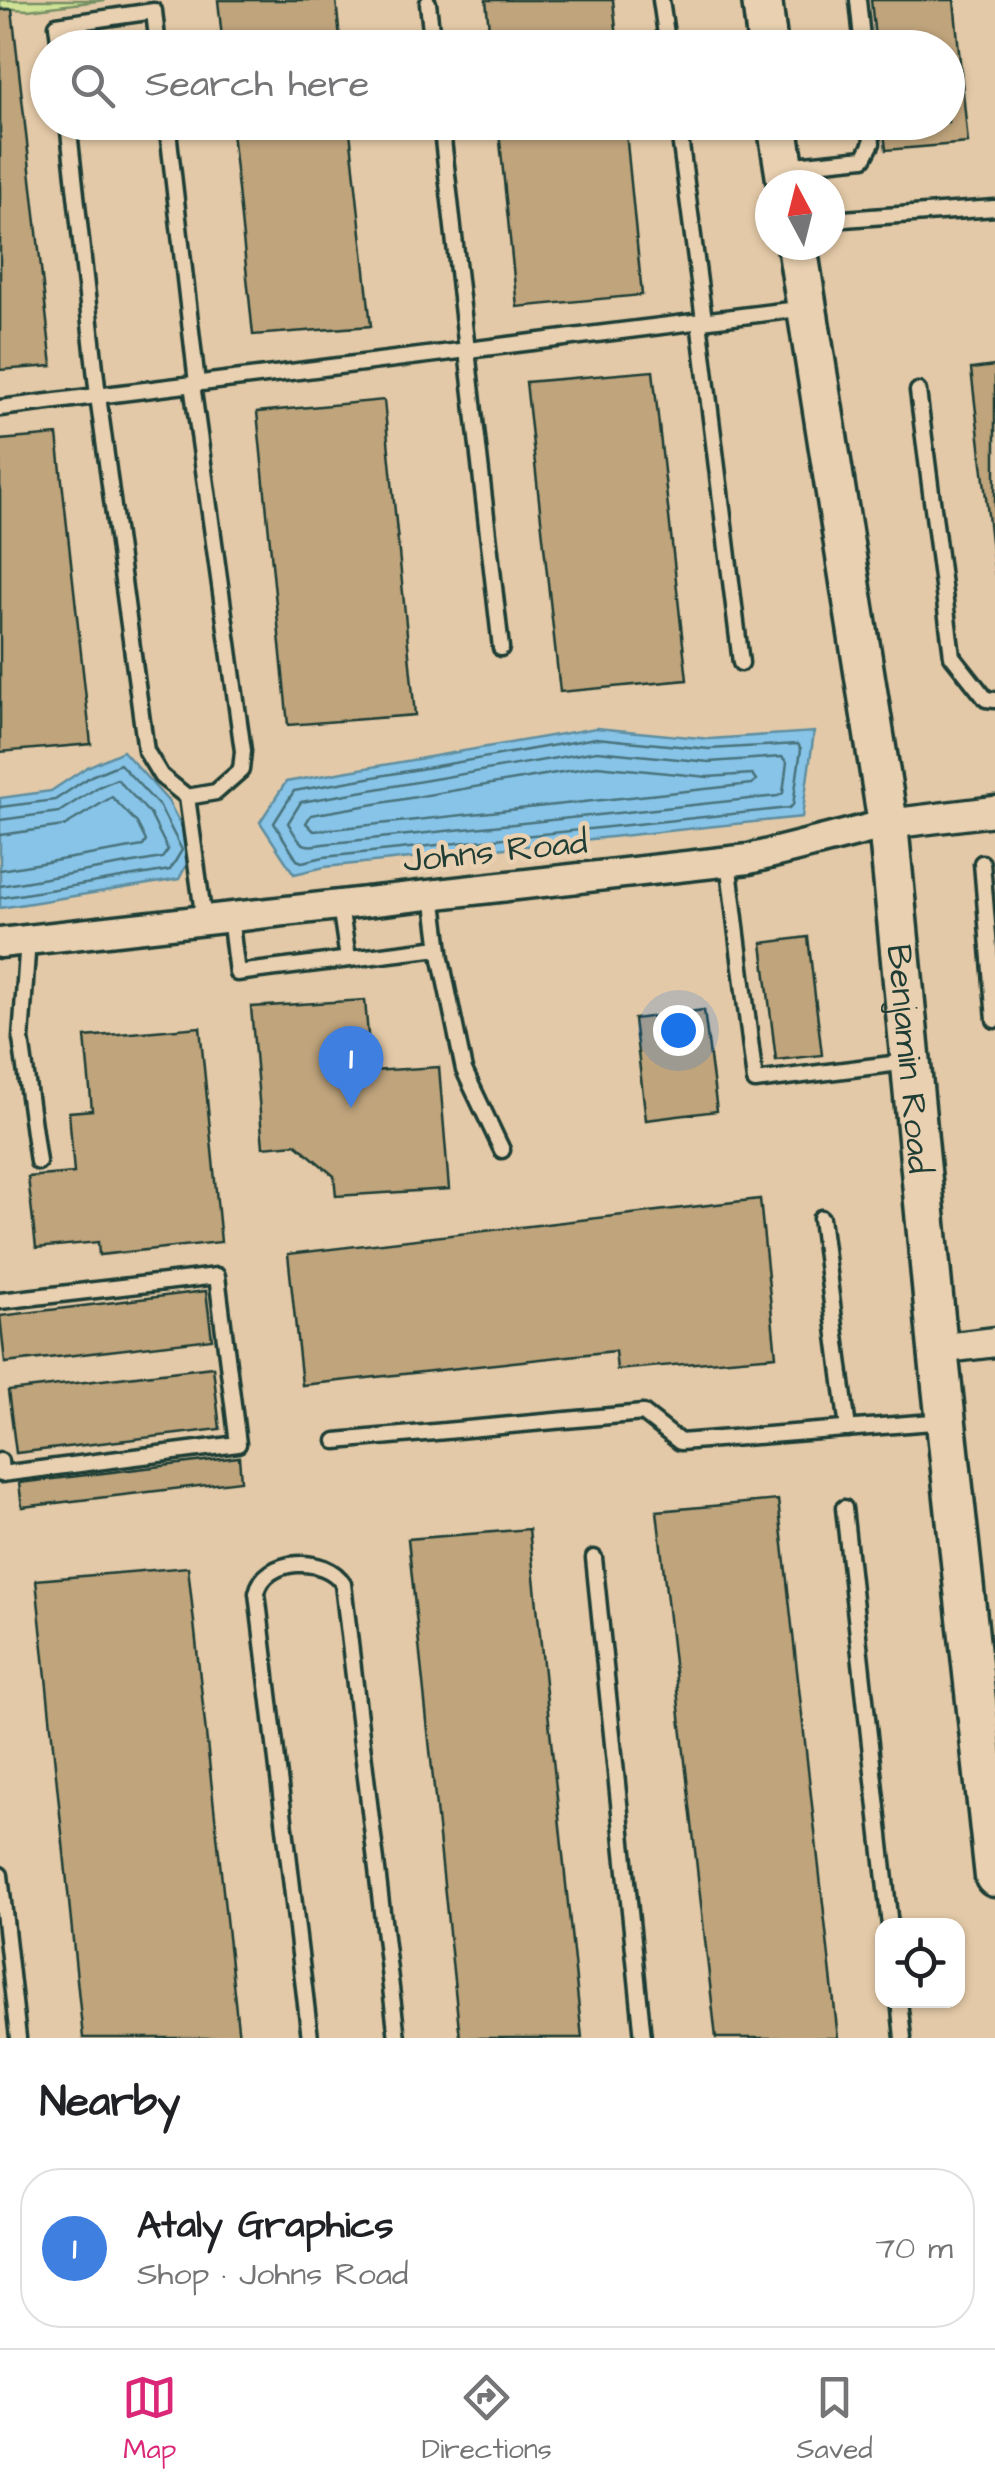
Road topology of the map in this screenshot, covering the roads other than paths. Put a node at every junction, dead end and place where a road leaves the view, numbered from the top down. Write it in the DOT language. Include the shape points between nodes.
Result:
graph roads {
  1 [pos="662,0"];
  2 [pos="762,0"];
  3 [pos="858,0"];
  4 [pos="428,4"];
  5 [pos="58,30"];
  6 [pos="156,30"];
  7 [pos="430,30"];
  8 [pos="666,30"];
  9 [pos="766,30"];
  10 [pos="861,30"];
  11 [pos="70,140"];
  12 [pos="169,140"];
  13 [pos="443,140"];
  14 [pos="680,140"];
  15 [pos="780,140"];
  16 [pos="872,140"];
  17 [pos="785,170"];
  18 [pos="809,170"];
  19 [pos="995,208"];
  20 [pos="845,219"];
  21 [pos="798,260"];
  22 [pos="806,308"];
  23 [pos="701,320"];
  24 [pos="467,350"];
  25 [pos="194,384"];
  26 [pos="918,391"];
  27 [pos="98,396"];
  28 [pos="0,408"];
  29 [pos="502,648"];
  30 [pos="740,664"];
  31 [pos="995,700"];
  32 [pos="187,797"];
  33 [pos="995,811"];
  34 [pos="888,824"];
  35 [pos="728,861"];
  36 [pos="982,863"];
  37 [pos="433,894"];
  38 [pos="340,905"];
  39 [pos="217,918"];
  40 [pos="14,941"];
  41 [pos="439,948"];
  42 [pos="348,959"];
  43 [pos="995,1020"];
  44 [pos="910,1062"];
  45 [pos="502,1150"];
  46 [pos="38,1162"];
  47 [pos="822,1218"];
  48 [pos="0,1301"];
  49 [pos="995,1342"];
  50 [pos="938,1350"];
  51 [pos="945,1421"];
  52 [pos="848,1429"];
  53 [pos="336,1442"];
  54 [pos="0,1461"];
  55 [pos="844,1508"];
  56 [pos="594,1558"];
  57 [pos="0,1875"];
  58 [pos="995,1877"];
  59 [pos="889,1918"];
  60 [pos="900,2008"];
  61 [pos="18,2038"];
  62 [pos="310,2038"];
  63 [pos="396,2038"];
  64 [pos="643,2038"];
  65 [pos="903,2038"];
  1 -- 8 [label="lane"];
  2 -- 9 [label="street"];
  3 -- 10 [label="lane"];
  4 -- 7 [label="lane"];
  5 -- 6 [label="lane" via="57,25 154,12"];
  11 -- 27 [label="lane"];
  12 -- 25 [label="lane"];
  13 -- 24 [label="lane"];
  14 -- 23 [label="lane"];
  15 -- 17 [label="street"];
  16 -- 18 [label="lane" via="864,158"];
  19 -- 20 [label="lane"];
  21 -- 22 [label="street, Benjamin Road"];
  22 -- 23 [label="lane"];
  22 -- 34 [label="street, Benjamin Road"];
  23 -- 24 [label="lane"];
  23 -- 30 [label="lane"];
  24 -- 25 [label="lane"];
  24 -- 29 [label="lane"];
  25 -- 27 [label="lane"];
  25 -- 32 [label="lane" via="243,751 241,770 216,792"];
  26 -- 31 [label="lane" via="952,656 986,699"];
  27 -- 28 [label="lane"];
  27 -- 32 [label="lane" via="146,752"];
  32 -- 39 [label="lane"];
  33 -- 34 [label="street, Johns Road"];
  34 -- 35 [label="street, Johns Road"];
  34 -- 44 [label="street, Benjamin Road"];
  35 -- 37 [label="street, Johns Road"];
  35 -- 44 [label="lane" via="755,1080"];
  36 -- 43 [label="lane"];
  37 -- 38 [label="street, Johns Road"];
  37 -- 41 [label="lane"];
  38 -- 39 [label="street, Johns Road"];
  38 -- 42 [label="lane"];
  39 -- 40 [label="street, Johns Road"];
  39 -- 42 [label="lane" via="237,973"];
  40 -- 46 [label="lane"];
  41 -- 42 [label="lane"];
  41 -- 45 [label="lane" via="464,1070"];
  44 -- 50 [label="street, Benjamin Road"];
  47 -- 52 [label="lane"];
  48 -- 54 [label="lane" via="217,1276 238,1444 2,1474"];
  49 -- 50 [label="street"];
  50 -- 51 [label="street, Benjamin Road"];
  51 -- 52 [label="lane"];
  51 -- 58 [label="street, Benjamin Road"];
  52 -- 53 [label="lane" via="680,1442 643,1413"];
  55 -- 59 [label="lane"];
  56 -- 64 [label="lane"];
  57 -- 61 [label="lane"];
  60 -- 65 [label="lane"];
  62 -- 63 [label="lane" via="257,1592 266,1576 293,1564 329,1569 342,1584"];
}
